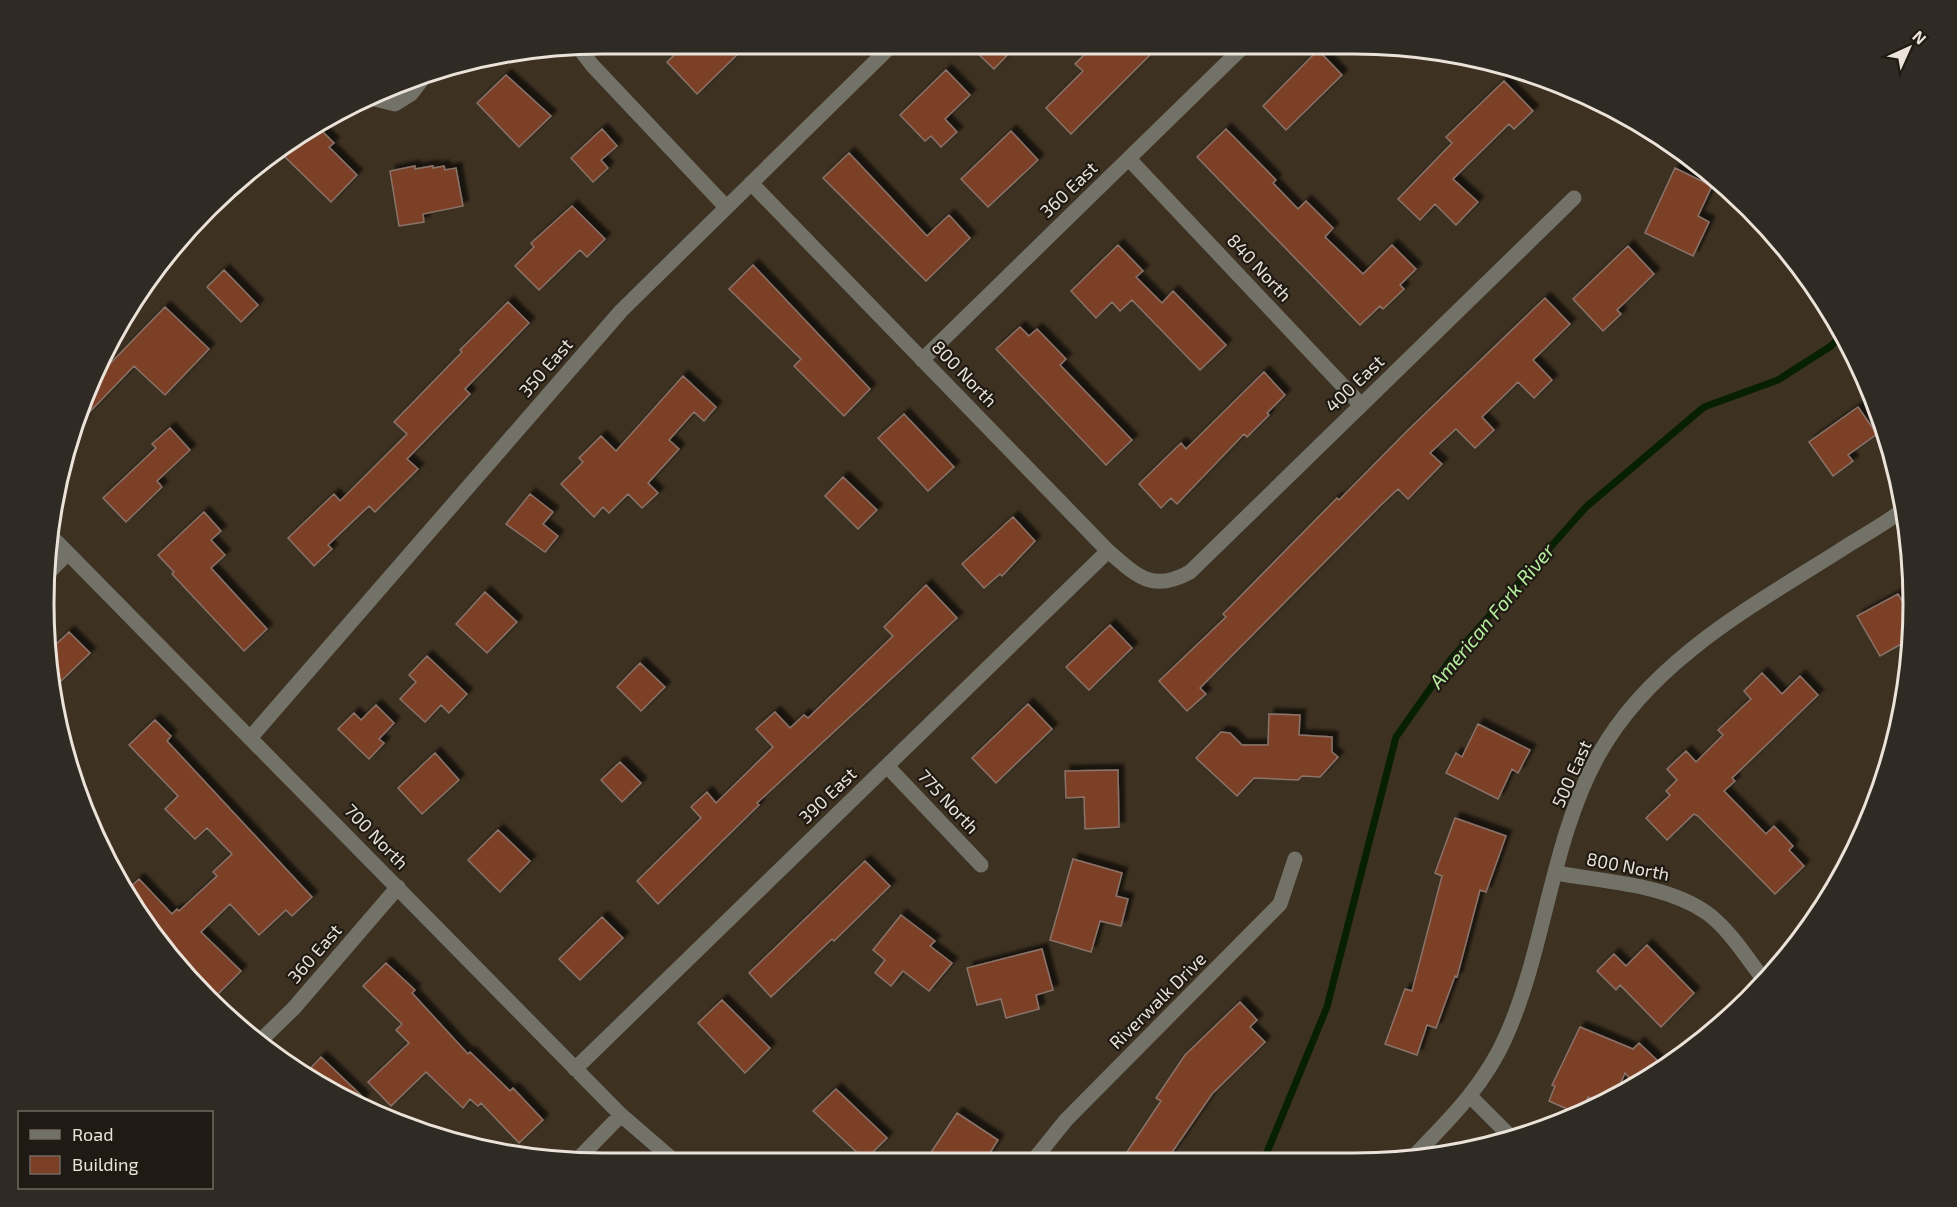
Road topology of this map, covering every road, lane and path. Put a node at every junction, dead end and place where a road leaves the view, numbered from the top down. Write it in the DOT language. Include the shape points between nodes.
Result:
graph roads {
  1 [pos="883,54"];
  2 [pos="1236,54"];
  3 [pos="584,55"];
  4 [pos="416,87"];
  5 [pos="382,101"];
  6 [pos="1129,159"];
  7 [pos="751,183"];
  8 [pos="1574,198"];
  9 [pos="726,207"];
  10 [pos="922,360"];
  11 [pos="1361,405"];
  12 [pos="1895,515"];
  13 [pos="58,543"];
  14 [pos="1108,551"];
  15 [pos="68,553"];
  16 [pos="55,566"];
  17 [pos="1156,583"];
  18 [pos="250,737"];
  19 [pos="887,766"];
  20 [pos="1295,859"];
  21 [pos="981,865"];
  22 [pos="1556,873"];
  23 [pos="398,887"];
  24 [pos="1759,974"];
  25 [pos="265,1036"];
  26 [pos="575,1069"];
  27 [pos="1471,1097"];
  28 [pos="621,1115"];
  29 [pos="1505,1131"];
  30 [pos="1420,1149"];
  31 [pos="584,1152"];
  32 [pos="665,1153"];
  33 [pos="1039,1153"];
  1 -- 7 [label="street, 350 East"];
  2 -- 6 [label="street, 360 East"];
  3 -- 9 [label="street"];
  4 -- 5 [label="street" via="395,104"];
  6 -- 10 [label="street, 360 East"];
  6 -- 11 [label="street, 840 North"];
  7 -- 9 [label="street, 350 East"];
  7 -- 10 [label="street, 800 North"];
  8 -- 11 [label="street, 400 East"];
  9 -- 18 [label="street, 350 East" via="621,311"];
  10 -- 14 [label="street, 800 North"];
  11 -- 17 [label="street, 400 East" via="1190,572 1174,581"];
  12 -- 22 [label="street, 500 East" via="1722,627 1671,668 1632,709 1599,754 1577,803"];
  13 -- 15 [label="street, 700 North"];
  14 -- 17 [label="street, 800 North" via="1139,577"];
  14 -- 19 [label="street, 390 East"];
  15 -- 16 [label="street"];
  15 -- 18 [label="street, 700 North"];
  18 -- 23 [label="street, 700 North"];
  19 -- 21 [label="street, 775 North"];
  19 -- 26 [label="street, 390 East"];
  20 -- 33 [label="street, Riverwalk Drive" via="1280,904 1066,1120"];
  22 -- 24 [label="street, 800 North" via="1671,894 1708,914"];
  22 -- 27 [label="street, 500 East" via="1507,1035"];
  23 -- 25 [label="street, 360 East"];
  23 -- 26 [label="street, 700 North"];
  26 -- 28 [label="street, 700 North"];
  27 -- 29 [label="street"];
  27 -- 30 [label="street, 500 East"];
  28 -- 31 [label="street"];
  28 -- 32 [label="street, 700 North"];
}
